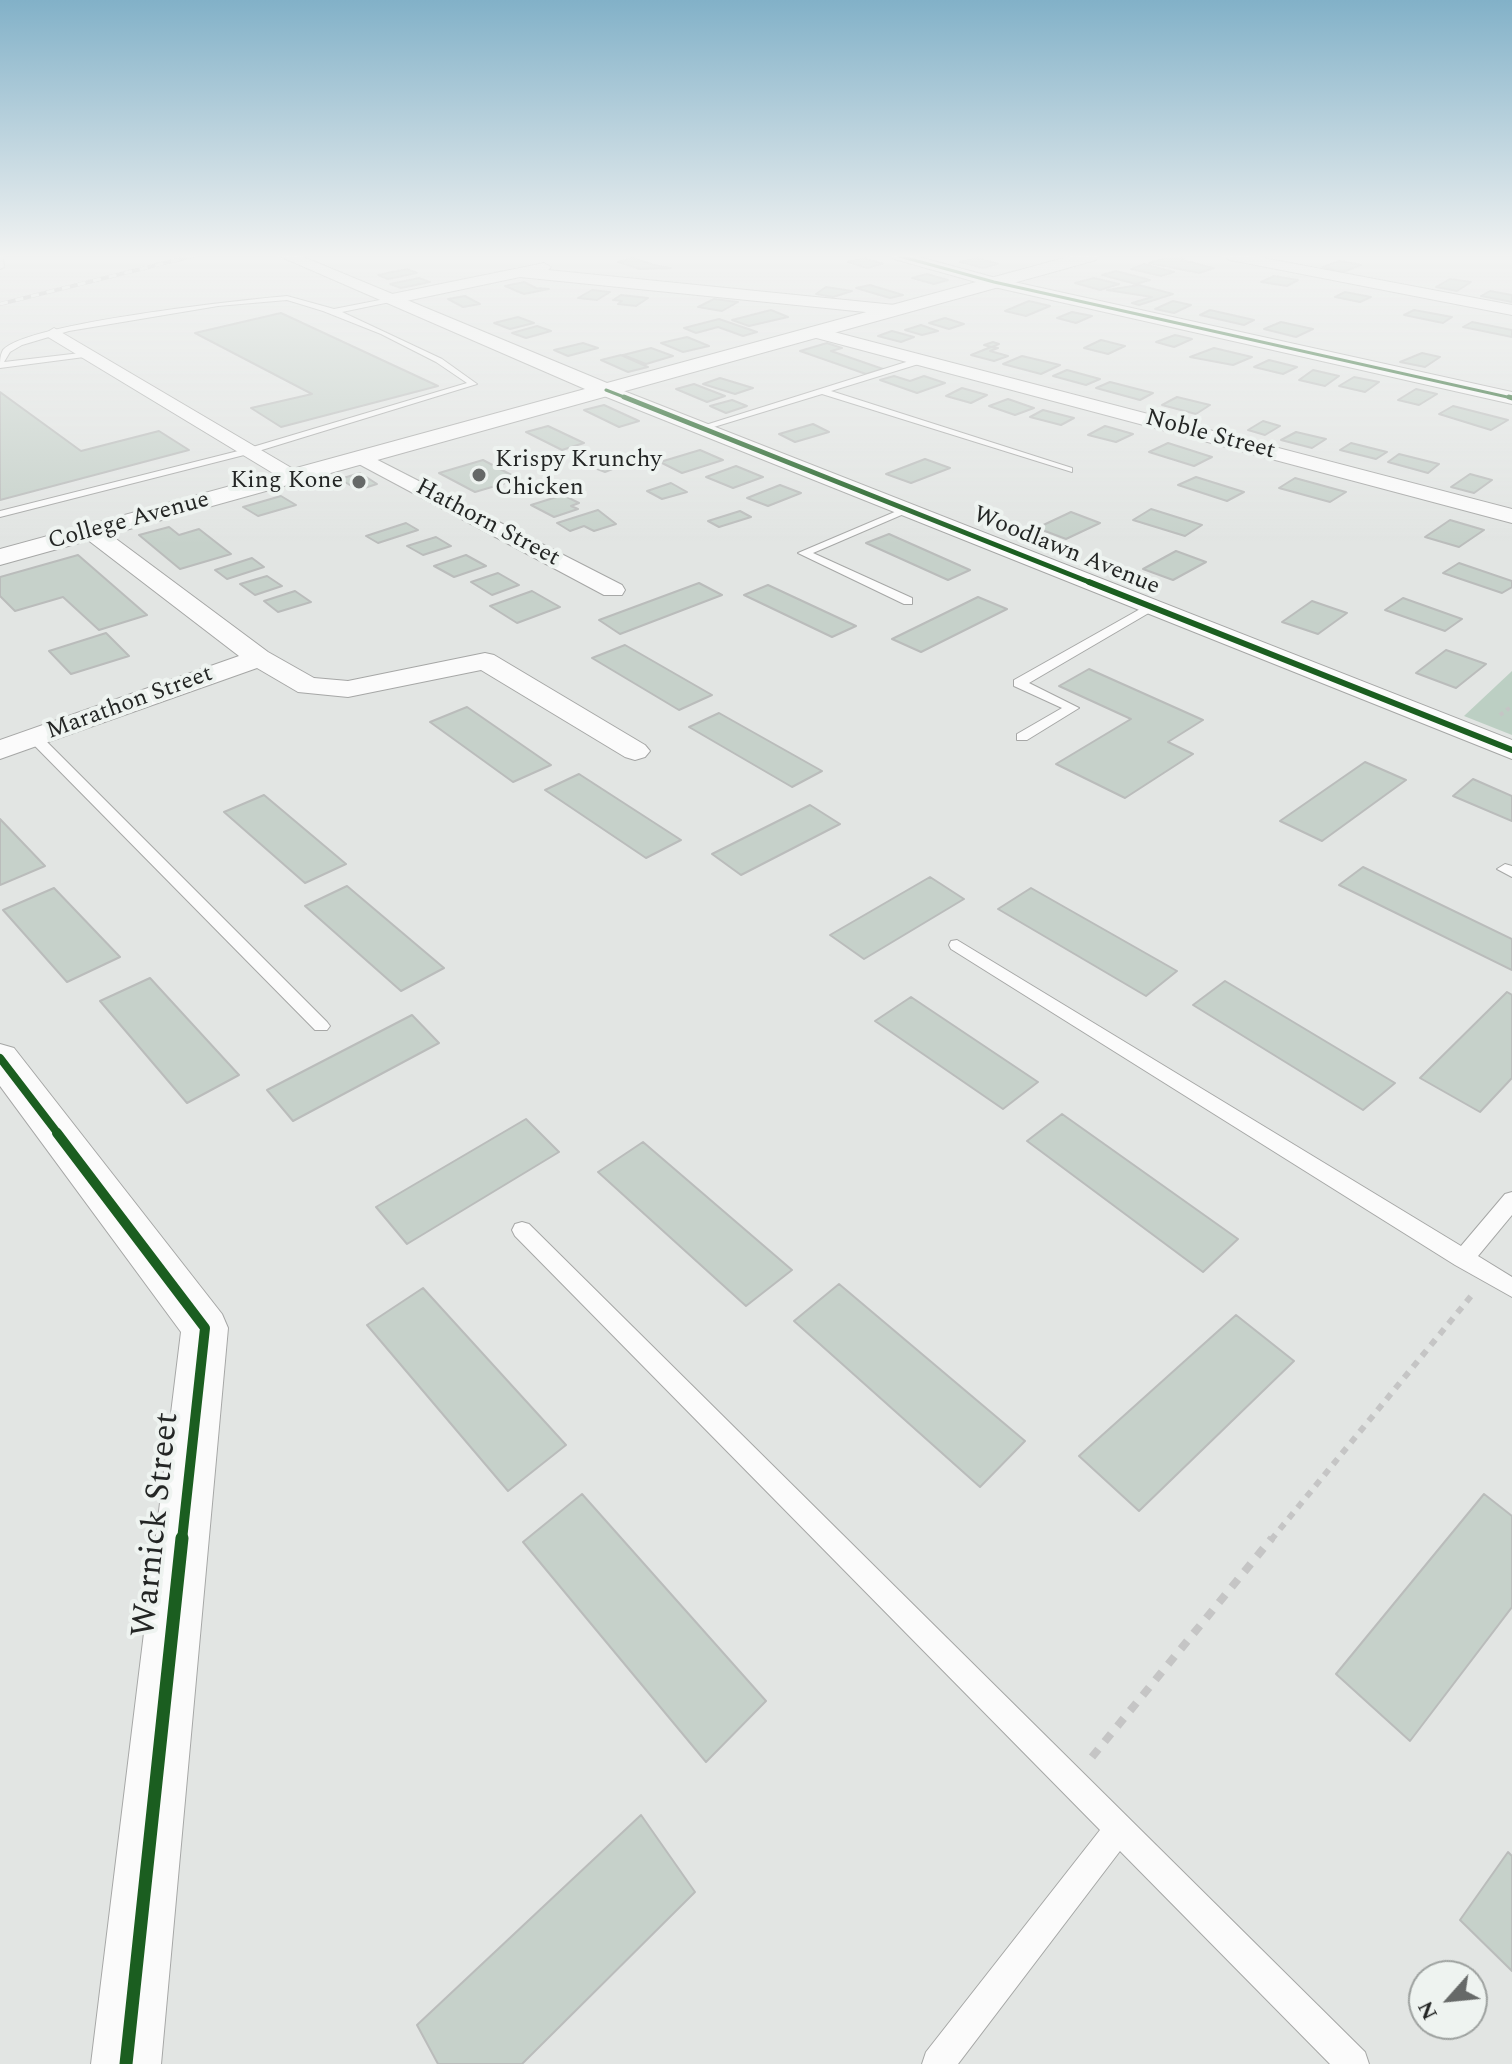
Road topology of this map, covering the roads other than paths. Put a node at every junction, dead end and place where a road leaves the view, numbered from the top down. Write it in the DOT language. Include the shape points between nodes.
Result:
graph roads {
  1 [pos="86,352"];
  2 [pos="422,352"];
  3 [pos="517,352"];
  4 [pos="742,352"];
  5 [pos="893,352"];
  6 [pos="1308,352"];
  7 [pos="89,354"];
  8 [pos="922,360"];
  9 [pos="0,363"];
  10 [pos="606,390"];
  11 [pos="822,391"];
  12 [pos="1512,398"];
  13 [pos="701,428"];
  14 [pos="249,451"];
  15 [pos="362,458"];
  16 [pos="1068,470"];
  17 [pos="293,477"];
  18 [pos="908,510"];
  19 [pos="0,514"];
  20 [pos="1512,516"];
  21 [pos="92,532"];
  22 [pos="0,557"];
  23 [pos="613,590"];
  24 [pos="908,601"];
  25 [pos="1153,607"];
  26 [pos="259,658"];
  27 [pos="34,737"];
  28 [pos="1022,737"];
  29 [pos="0,750"];
  30 [pos="1512,750"];
  31 [pos="635,751"];
  32 [pos="957,945"];
  33 [pos="321,1026"];
  34 [pos="0,1058"];
  35 [pos="1512,1200"];
  36 [pos="522,1230"];
  37 [pos="1463,1259"];
  38 [pos="1512,1288"];
  39 [pos="1119,1829"];
  40 [pos="126,2064"];
  41 [pos="938,2064"];
  42 [pos="1353,2064"];
  1 -- 7 [label="street"];
  2 -- 14 [label="lane" via="457,369 473,384"];
  3 -- 10 [label="main road, Woodlawn Avenue"];
  4 -- 10 [label="main road, College Avenue"];
  5 -- 8 [label="street, Noble Street"];
  6 -- 12 [label="street"];
  7 -- 9 [label="lane"];
  7 -- 14 [label="street"];
  8 -- 11 [label="lane"];
  8 -- 20 [label="street, Noble Street"];
  10 -- 13 [label="street, Woodlawn Avenue"];
  10 -- 15 [label="main road, College Avenue"];
  11 -- 13 [label="lane"];
  11 -- 16 [label="lane"];
  13 -- 18 [label="street, Woodlawn Avenue"];
  14 -- 17 [label="street"];
  14 -- 19 [label="lane"];
  15 -- 17 [label="main road, College Avenue"];
  15 -- 23 [label="street, Hathorn Street"];
  17 -- 21 [label="main road, College Avenue"];
  18 -- 24 [label="lane" via="804,553"];
  18 -- 25 [label="street, Woodlawn Avenue"];
  21 -- 22 [label="main road, College Avenue"];
  21 -- 26 [label="street"];
  25 -- 28 [label="lane" via="1019,683 1072,708"];
  25 -- 30 [label="street, Woodlawn Avenue"];
  26 -- 27 [label="street, Marathon Street"];
  26 -- 31 [label="street" via="308,686 348,689 485,661"];
  27 -- 29 [label="street, Marathon Street"];
  27 -- 33 [label="lane"];
  32 -- 37 [label="lane"];
  34 -- 40 [label="street, Warnick Street" via="205,1328"];
  35 -- 37 [label="lane"];
  36 -- 39 [label="lane"];
  37 -- 38 [label="lane"];
  39 -- 41 [label="lane"];
  39 -- 42 [label="lane"];
}
